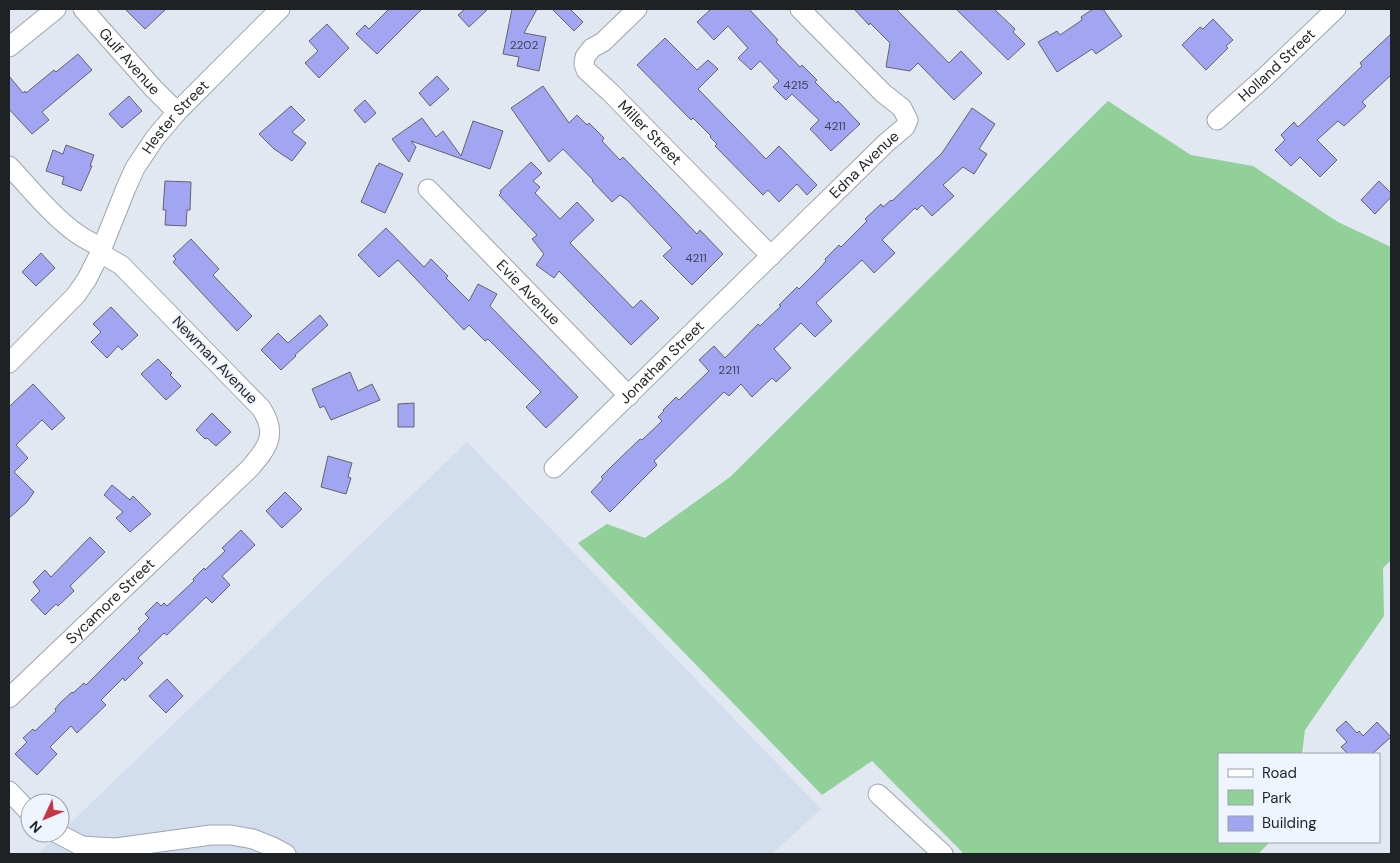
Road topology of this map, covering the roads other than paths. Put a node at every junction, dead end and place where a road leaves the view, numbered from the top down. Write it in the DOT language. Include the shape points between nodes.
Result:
graph roads {
  1 [pos="56,9"];
  2 [pos="83,9"];
  3 [pos="280,9"];
  4 [pos="637,9"];
  5 [pos="800,9"];
  6 [pos="1336,9"];
  7 [pos="9,47"];
  8 [pos="177,112"];
  9 [pos="1217,120"];
  10 [pos="9,166"];
  11 [pos="428,189"];
  12 [pos="101,250"];
  13 [pos="770,256"];
  14 [pos="9,363"];
  15 [pos="629,396"];
  16 [pos="554,468"];
  17 [pos="212,505"];
  18 [pos="9,698"];
  19 [pos="9,790"];
  20 [pos="878,794"];
  21 [pos="20,802"];
  22 [pos="70,840"];
  23 [pos="88,850"];
  24 [pos="286,854"];
  25 [pos="943,854"];
  1 -- 7 [label="street"];
  2 -- 8 [label="street, Gulf Avenue"];
  3 -- 8 [label="street, Hester Street"];
  4 -- 13 [label="street, Miller Street" via="603,42 592,48 585,57 586,70"];
  5 -- 13 [label="street, Edna Avenue" via="902,108 908,120 905,127"];
  6 -- 9 [label="street, Holland Street"];
  8 -- 12 [label="street, Hester Street" via="136,168"];
  10 -- 12 [label="street, Newman Avenue" via="74,232"];
  11 -- 15 [label="street, Evie Avenue"];
  12 -- 14 [label="street, Hester Street" via="76,295"];
  12 -- 17 [label="street, Newman Avenue" via="121,265 241,385 266,416 270,439 265,450"];
  13 -- 15 [label="street, Jonathan Street"];
  15 -- 16 [label="street, Jonathan Street"];
  17 -- 18 [label="street, Sycamore Street"];
  19 -- 21 [label="street"];
  20 -- 25 [label="street"];
  22 -- 23 [label="street"];
  23 -- 24 [label="street" via="231,835 253,839"];
}
